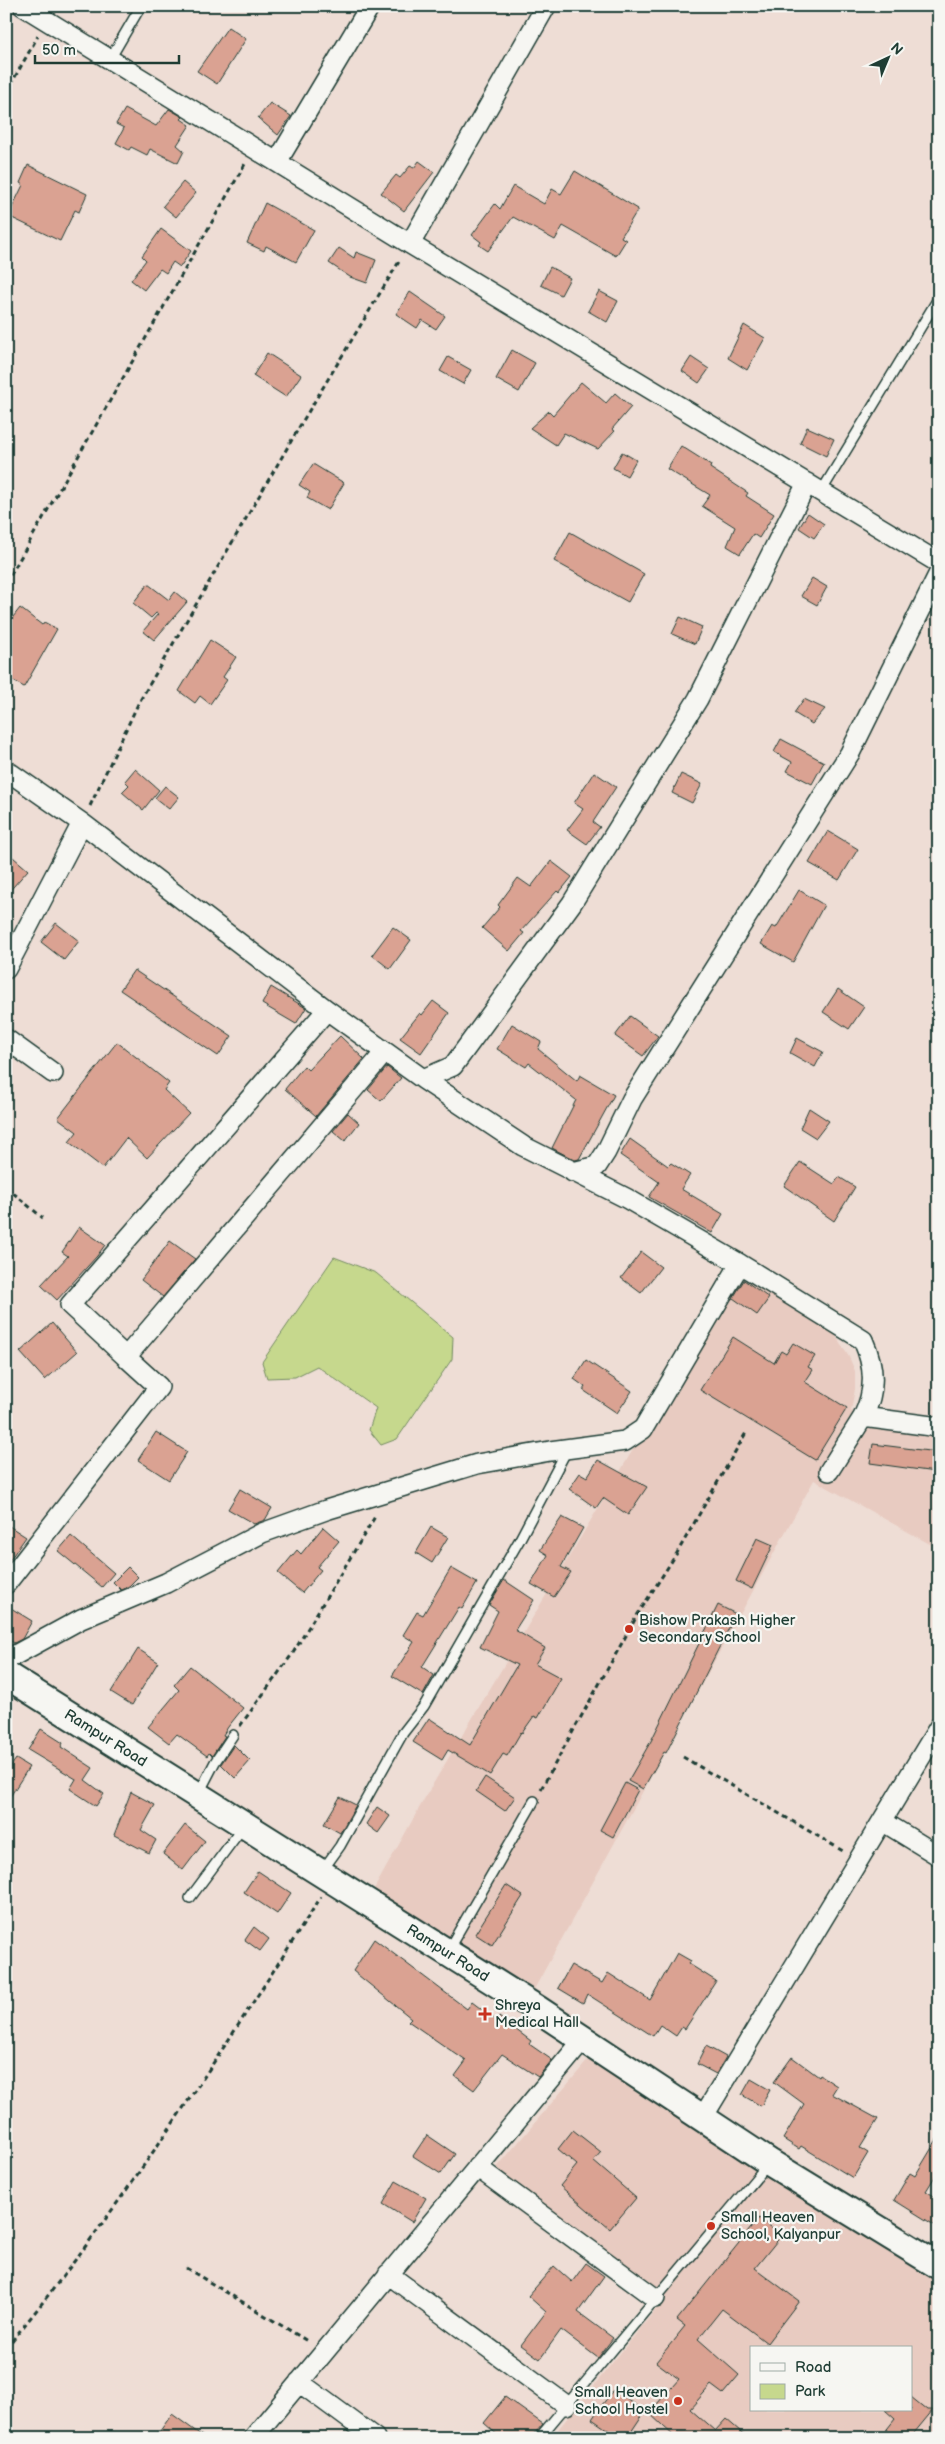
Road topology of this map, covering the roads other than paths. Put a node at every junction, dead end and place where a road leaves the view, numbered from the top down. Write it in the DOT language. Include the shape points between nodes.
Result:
graph roads {
  1 [pos="23,6"];
  2 [pos="141,6"];
  3 [pos="370,6"];
  4 [pos="546,6"];
  5 [pos="110,59"];
  6 [pos="277,162"];
  7 [pos="410,244"];
  8 [pos="939,297"];
  9 [pos="814,488"];
  10 [pos="939,562"];
  11 [pos="939,573"];
  12 [pos="6,770"];
  13 [pos="82,823"];
  14 [pos="6,969"];
  15 [pos="327,1010"];
  16 [pos="6,1038"];
  17 [pos="385,1052"];
  18 [pos="53,1073"];
  19 [pos="423,1079"];
  20 [pos="609,1145"];
  21 [pos="573,1172"];
  22 [pos="626,1198"];
  23 [pos="740,1264"];
  24 [pos="126,1357"];
  25 [pos="863,1417"];
  26 [pos="939,1427"];
  27 [pos="569,1448"];
  28 [pos="829,1471"];
  29 [pos="6,1584"];
  30 [pos="6,1660"];
  31 [pos="6,1675"];
  32 [pos="939,1727"];
  33 [pos="233,1735"];
  34 [pos="197,1795"];
  35 [pos="534,1801"];
  36 [pos="882,1821"];
  37 [pos="245,1825"];
  38 [pos="939,1856"];
  39 [pos="326,1876"];
  40 [pos="190,1898"];
  41 [pos="446,1952"];
  42 [pos="584,2039"];
  43 [pos="703,2117"];
  44 [pos="769,2162"];
  45 [pos="477,2167"];
  46 [pos="939,2266"];
  47 [pos="388,2274"];
  48 [pos="655,2298"];
  49 [pos="299,2382"];
  50 [pos="566,2404"];
  51 [pos="253,2438"];
  52 [pos="375,2438"];
  53 [pos="539,2438"];
  1 -- 5 [label="street"];
  2 -- 5 [label="lane"];
  3 -- 6 [label="street"];
  4 -- 7 [label="street"];
  5 -- 6 [label="street"];
  6 -- 7 [label="street"];
  7 -- 9 [label="street"];
  8 -- 9 [label="lane"];
  9 -- 10 [label="street"];
  9 -- 19 [label="street" via="698,699 572,903 453,1066"];
  11 -- 20 [label="street" via="850,753 632,1099"];
  12 -- 13 [label="street"];
  13 -- 14 [label="street"];
  13 -- 15 [label="street"];
  15 -- 17 [label="street"];
  15 -- 24 [label="street" via="70,1305"];
  16 -- 18 [label="street"];
  17 -- 19 [label="street"];
  17 -- 24 [label="street"];
  19 -- 21 [label="street" via="523,1146"];
  20 -- 21 [label="street" via="597,1166"];
  20 -- 22 [label="street" via="608,1171"];
  21 -- 22 [label="street"];
  22 -- 23 [label="street"];
  23 -- 25 [label="street" via="864,1340 872,1361 871,1399"];
  23 -- 27 [label="street" via="643,1429 625,1441"];
  24 -- 29 [label="street" via="159,1387"];
  25 -- 26 [label="street"];
  25 -- 28 [label="street"];
  27 -- 30 [label="street" via="477,1464 326,1510 262,1534 166,1583 81,1618"];
  27 -- 39 [label="lane" via="424,1706 403,1733"];
  31 -- 34 [label="main road, Rampur Road"];
  32 -- 36 [label="street"];
  33 -- 34 [label="lane"];
  34 -- 37 [label="main road, Rampur Road"];
  35 -- 41 [label="lane"];
  36 -- 38 [label="street"];
  36 -- 43 [label="street"];
  37 -- 39 [label="main road, Rampur Road"];
  37 -- 40 [label="lane"];
  39 -- 41 [label="main road, Rampur Road"];
  41 -- 42 [label="main road, Rampur Road"];
  42 -- 43 [label="main road, Rampur Road"];
  42 -- 45 [label="street"];
  43 -- 44 [label="main road, Rampur Road"];
  44 -- 46 [label="main road, Rampur Road"];
  44 -- 48 [label="lane"];
  45 -- 47 [label="street"];
  45 -- 48 [label="street"];
  47 -- 49 [label="street"];
  47 -- 50 [label="street"];
  48 -- 50 [label="lane"];
  49 -- 51 [label="street"];
  49 -- 52 [label="street"];
  50 -- 53 [label="lane"];
}
